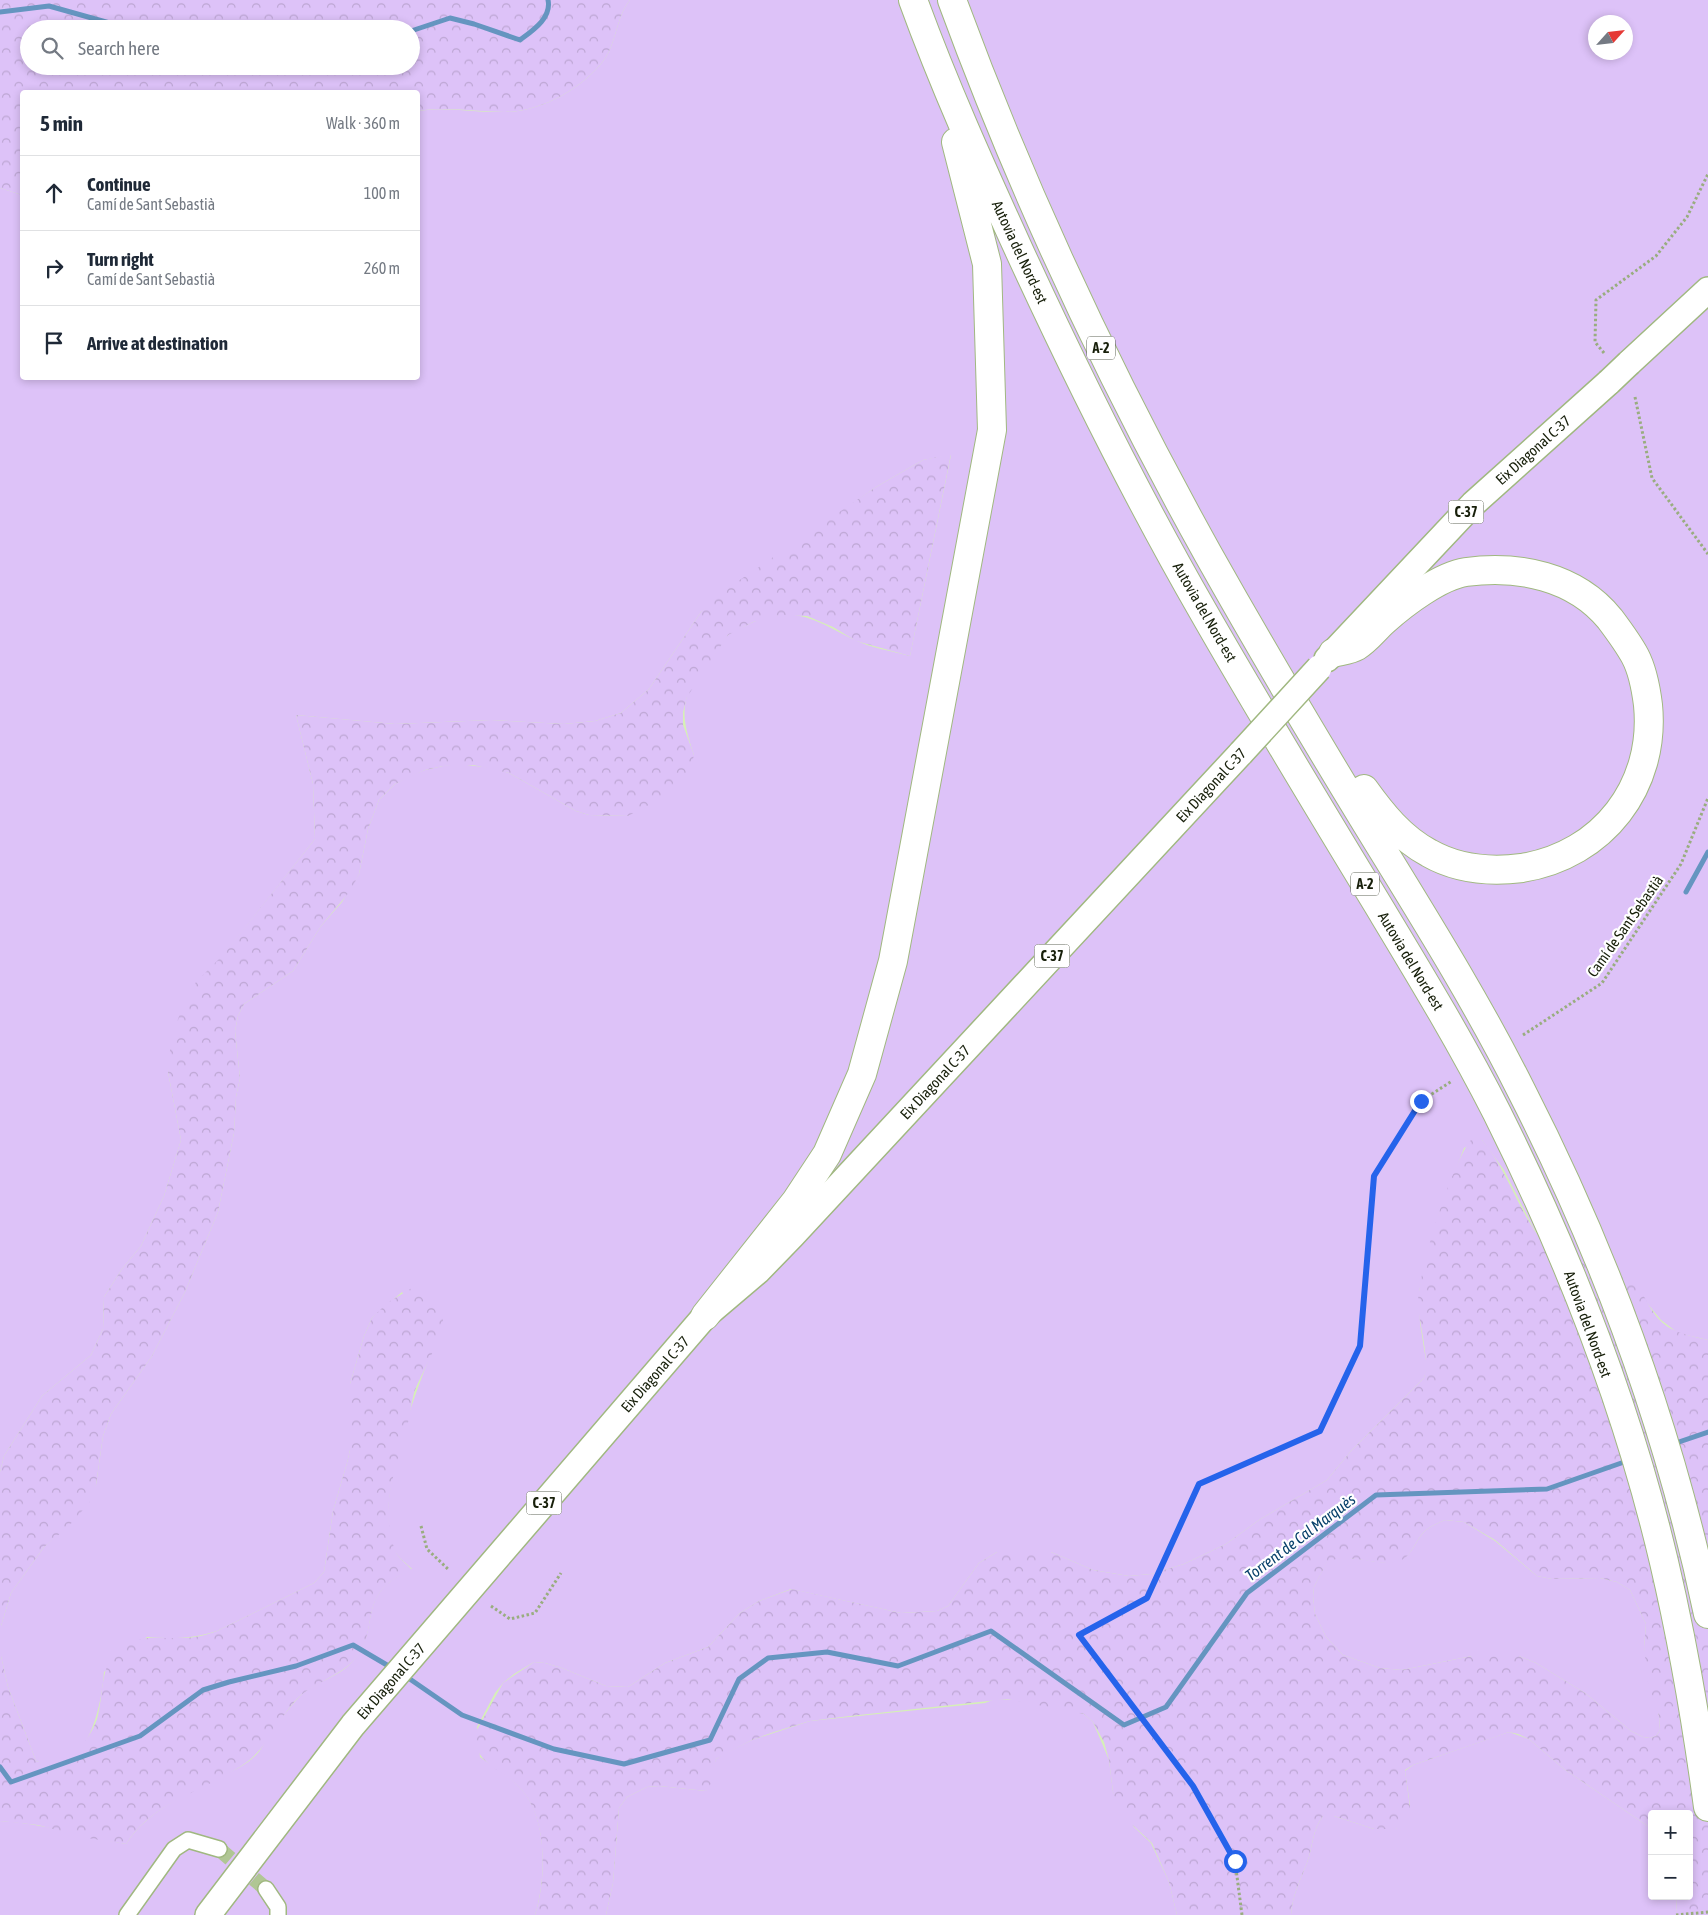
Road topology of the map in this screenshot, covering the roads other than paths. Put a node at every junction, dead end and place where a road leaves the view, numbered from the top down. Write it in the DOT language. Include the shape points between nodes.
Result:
graph roads {
  1 [pos="913,0"];
  2 [pos="952,0"];
  3 [pos="935,60"];
  4 [pos="1708,290"];
  5 [pos="1209,556"];
  6 [pos="1326,660"];
  7 [pos="705,1316"];
  8 [pos="1708,1614"];
  9 [pos="1708,1807"];
  10 [pos="218,1849"];
  11 [pos="266,1890"];
  12 [pos="126,1915"];
  13 [pos="208,1915"];
  14 [pos="278,1915"];
  1 -- 3 [label="highway, Autovia del Nord-est / A-2"];
  2 -- 5 [label="highway, A-2" via="1004,135 1055,251 1133,414"];
  3 -- 7 [label="highway" via="987,264 992,430 892,961 862,1074 827,1154 796,1201"];
  3 -- 9 [label="highway, Autovia del Nord-est / A-2" via="1049,315 1118,457 1203,611 1438,1006 1496,1113 1542,1211 1586,1316 1660,1548 1682,1645"];
  4 -- 6 [label="highway, Eix Diagonal C-37 / C-37, bridge" via="1473,504"];
  5 -- 6 [label="highway" via="1241,586 1354,774 1386,819 1429,853 1478,869 1535,866 1587,843 1627,802 1640,775 1648,746 1649,720 1646,690 1636,658 1623,635 1598,604 1548,577 1518,570 1463,572 1417,595 1357,646"];
  5 -- 8 [label="highway, A-2" via="1469,994 1550,1148 1618,1306 1653,1406 1680,1497"];
  6 -- 7 [label="highway, Eix Diagonal C-37 / C-37, bridge" via="778,1250"];
  7 -- 13 [label="highway, Eix Diagonal C-37 / C-37" via="353,1725"];
  10 -- 12 [label="street" via="188,1840 174,1849"];
  11 -- 14 [label="street" via="278,1907"];
}
